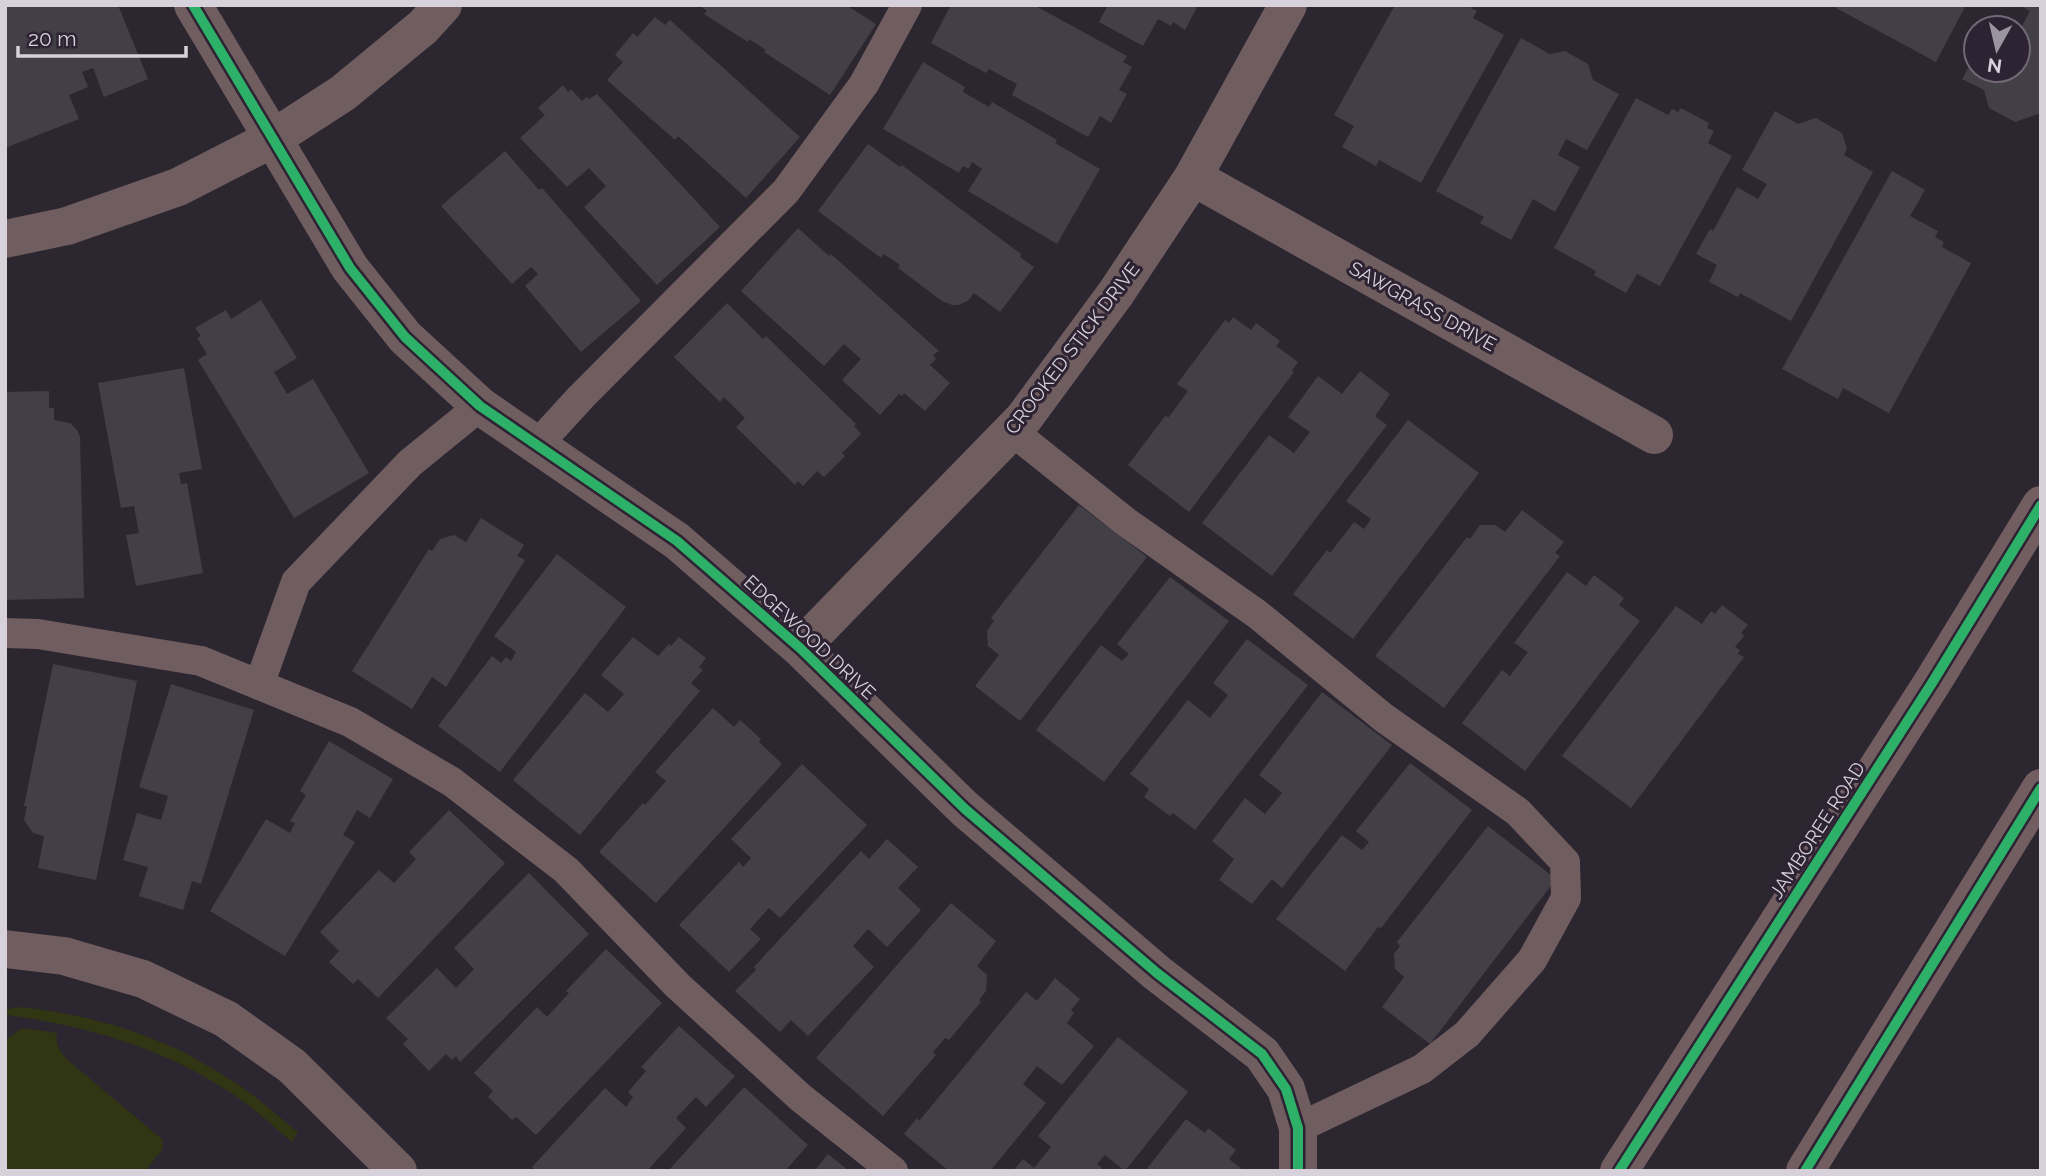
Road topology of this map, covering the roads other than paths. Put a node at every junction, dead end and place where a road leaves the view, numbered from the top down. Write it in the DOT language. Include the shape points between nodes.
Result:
graph roads {
  1 [pos="193,5"];
  2 [pos="443,5"];
  3 [pos="907,5"];
  4 [pos="1288,5"];
  5 [pos="272,139"];
  6 [pos="1193,177"];
  7 [pos="5,239"];
  8 [pos="480,407"];
  9 [pos="1012,431"];
  10 [pos="1654,435"];
  11 [pos="537,445"];
  12 [pos="2041,505"];
  13 [pos="5,633"];
  14 [pos="800,648"];
  15 [pos="259,685"];
  16 [pos="2041,788"];
  17 [pos="5,949"];
  18 [pos="1298,1128"];
  19 [pos="398,1171"];
  20 [pos="893,1171"];
  21 [pos="1298,1171"];
  22 [pos="1619,1171"];
  23 [pos="1805,1171"];
  1 -- 5 [label="street, EDGEWOOD DRIVE"];
  2 -- 5 [label="street" via="343,93"];
  3 -- 11 [label="lane" via="864,84 786,191"];
  4 -- 6 [label="street, CROOKED STICK DRIVE"];
  5 -- 7 [label="street" via="178,187 67,226"];
  5 -- 8 [label="street, EDGEWOOD DRIVE" via="350,268 405,337"];
  6 -- 9 [label="street, CROOKED STICK DRIVE" via="1116,293"];
  6 -- 10 [label="street, SAWGRASS DRIVE"];
  8 -- 11 [label="street, EDGEWOOD DRIVE"];
  8 -- 15 [label="lane" via="410,463 296,582"];
  9 -- 14 [label="street, CROOKED STICK DRIVE"];
  9 -- 18 [label="lane" via="1126,522 1257,614 1384,718 1518,812 1565,862 1566,898 1532,960 1467,1034 1422,1069"];
  11 -- 14 [label="street, EDGEWOOD DRIVE" via="677,541"];
  12 -- 22 [label="main road, JAMBOREE ROAD" via="1933,683"];
  13 -- 15 [label="lane" via="38,634 201,660"];
  14 -- 18 [label="street, EDGEWOOD DRIVE" via="965,809 1157,973 1262,1054 1286,1088"];
  15 -- 20 [label="lane" via="350,722 452,782 566,870 678,986 801,1098"];
  16 -- 23 [label="main road"];
  17 -- 19 [label="street" via="64,956 143,979 226,1018 292,1066"];
  18 -- 21 [label="street, EDGEWOOD DRIVE"];
}
